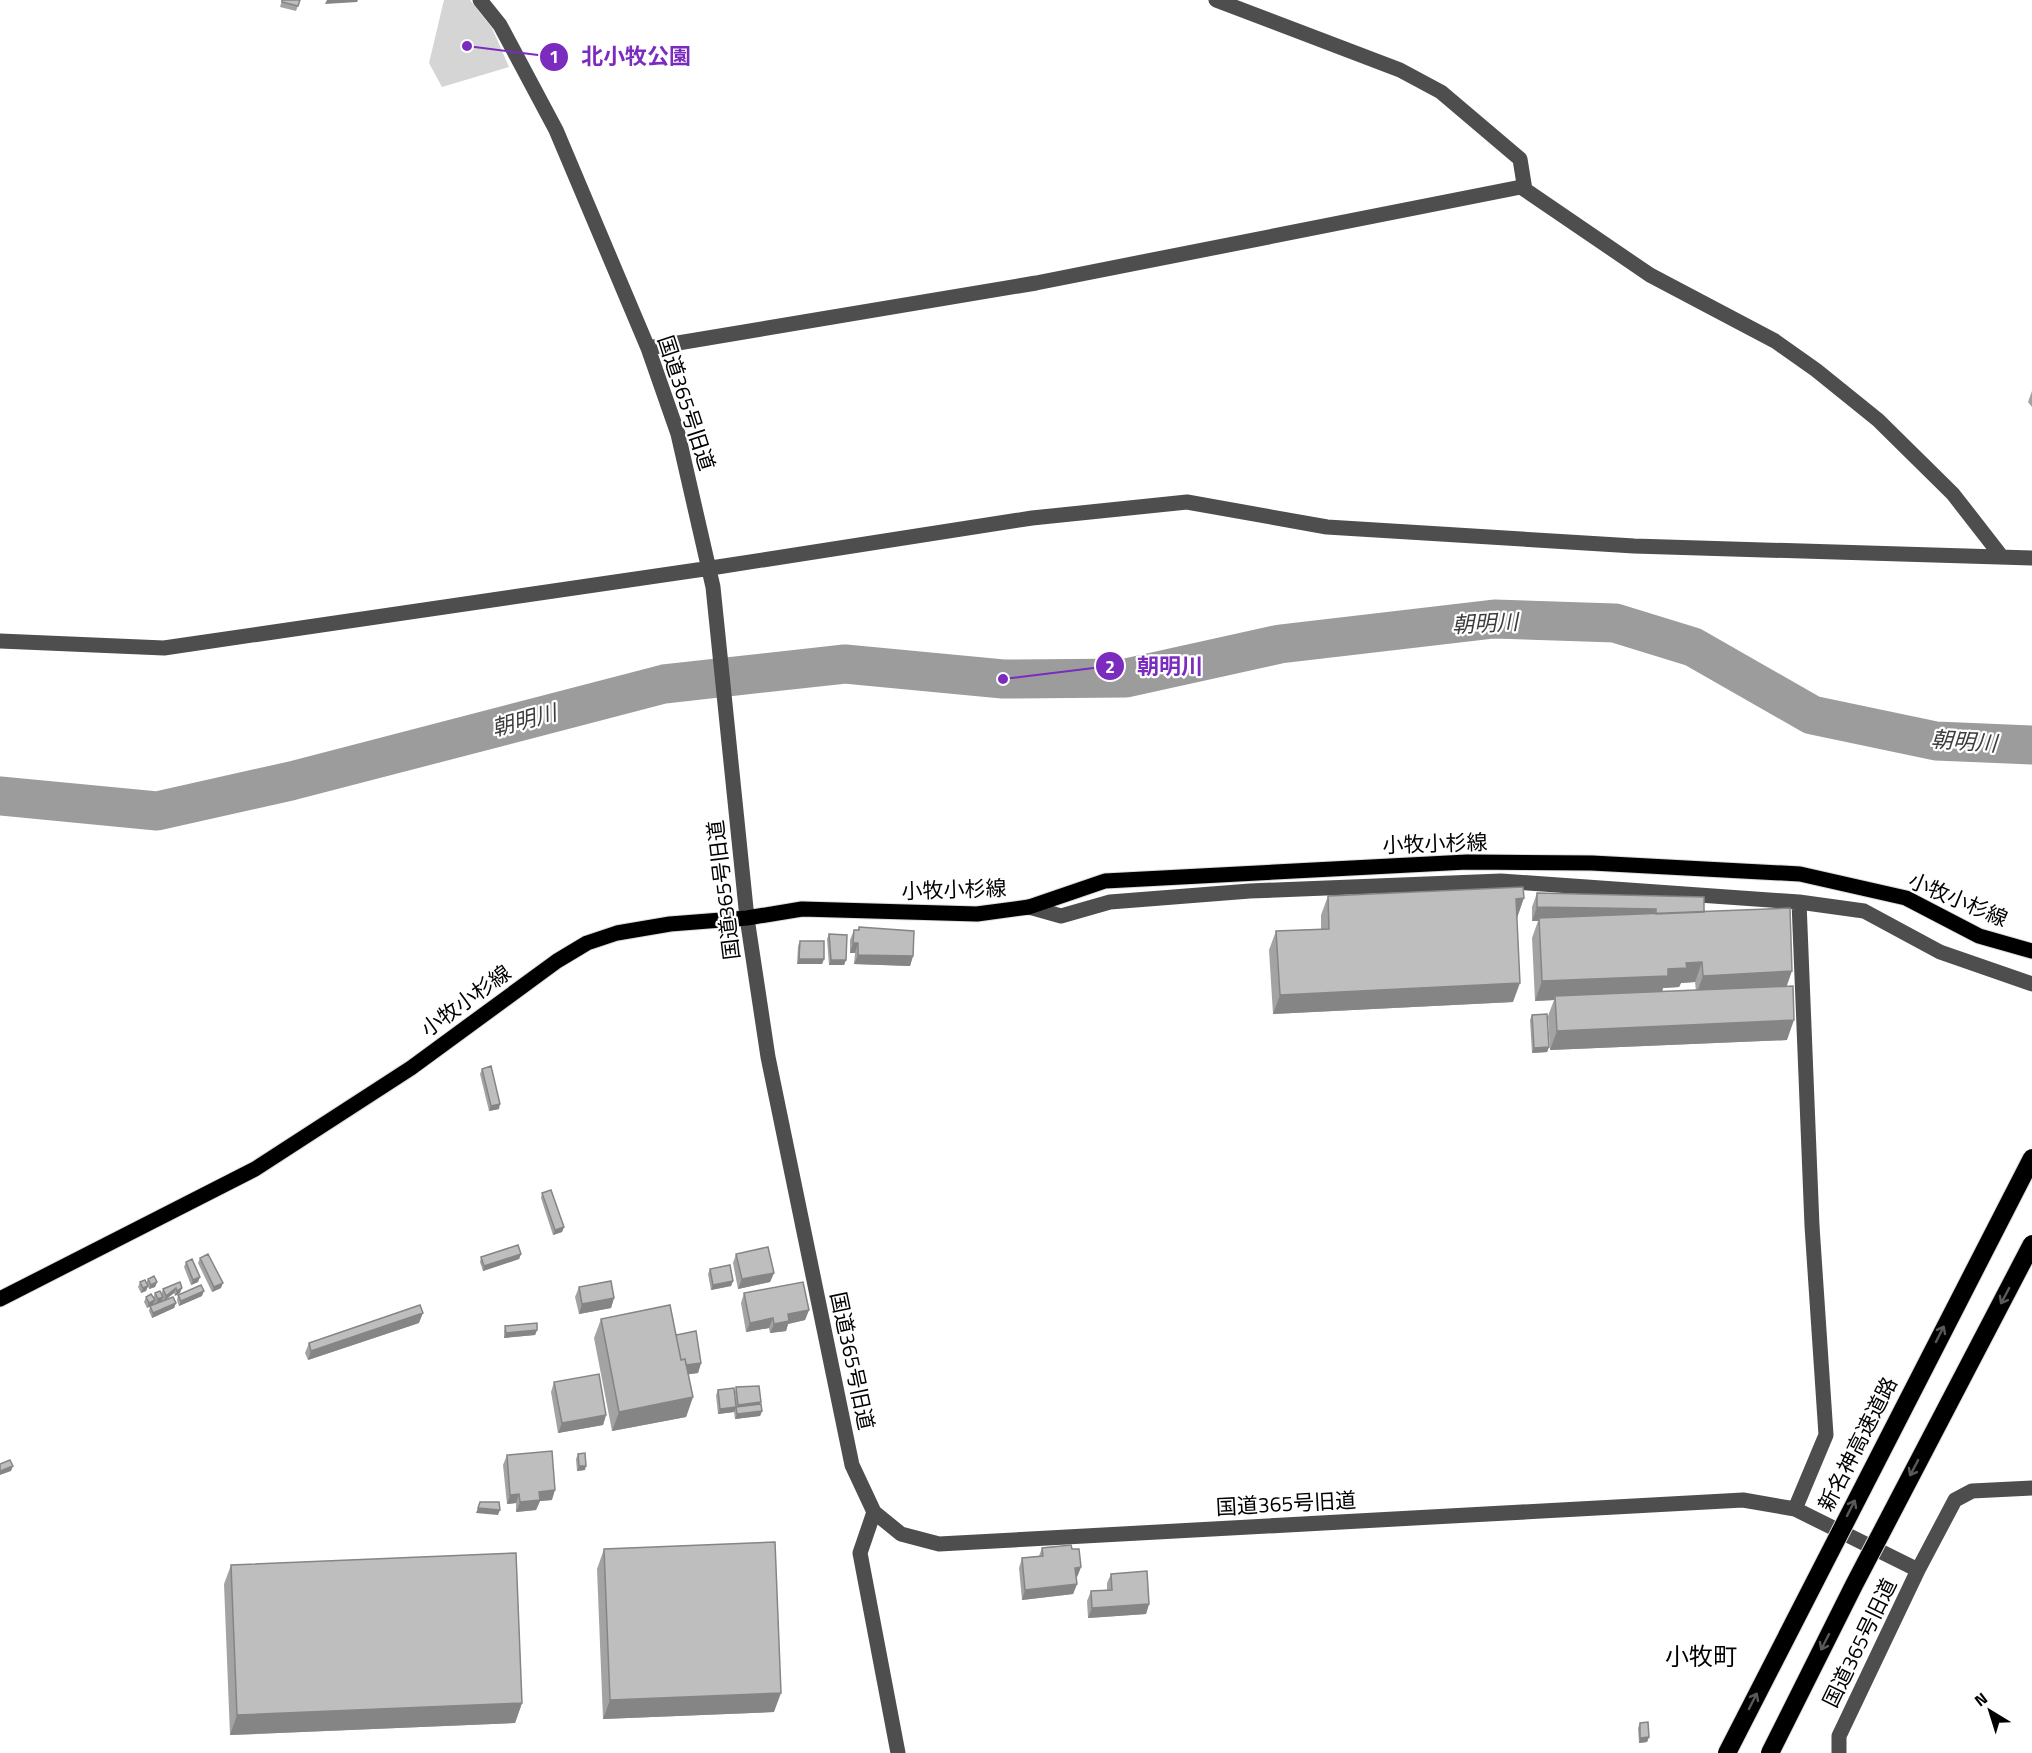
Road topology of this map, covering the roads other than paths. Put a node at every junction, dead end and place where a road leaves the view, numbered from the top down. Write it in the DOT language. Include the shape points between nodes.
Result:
graph roads {
  1 [pos="480,0"];
  2 [pos="1216,0"];
  3 [pos="1525,190"];
  4 [pos="648,348"];
  5 [pos="2002,557"];
  6 [pos="2032,558"];
  7 [pos="711,568"];
  8 [pos="0,641"];
  9 [pos="1799,902"];
  10 [pos="1029,907"];
  11 [pos="747,918"];
  12 [pos="2032,951"];
  13 [pos="2032,984"];
  14 [pos="2032,1158"];
  15 [pos="2032,1244"];
  16 [pos="0,1299"];
  17 [pos="2032,1488"];
  18 [pos="1796,1509"];
  19 [pos="874,1512"];
  20 [pos="1918,1570"];
  21 [pos="898,1753"];
  22 [pos="1727,1753"];
  23 [pos="1770,1753"];
  24 [pos="1839,1753"];
  1 -- 4 [label="street, 国道365号旧道" via="500,25 555,130"];
  2 -- 3 [label="street" via="1400,70 1441,92 1520,159"];
  3 -- 4 [label="street" via="1521,187 1036,283"];
  3 -- 5 [label="street" via="1650,275 1775,340 1816,370 1878,420 1953,494"];
  4 -- 7 [label="street, 国道365号旧道" via="678,434"];
  5 -- 6 [label="street"];
  5 -- 7 [label="street" via="1634,546 1327,527 1187,502 1032,518"];
  7 -- 8 [label="street" via="164,648"];
  7 -- 11 [label="street, 国道365号旧道"];
  9 -- 10 [label="street" via="1501,881 1134,900 1110,902 1061,916"];
  9 -- 13 [label="street" via="1864,911 1940,952"];
  9 -- 18 [label="street" via="1811,1214 1826,1435"];
  10 -- 11 [label="main road, 小牧小杉線" via="977,914 802,909"];
  10 -- 12 [label="main road, 小牧小杉線" via="1105,881 1467,862 1592,863 1800,874 1906,898 1979,936"];
  11 -- 16 [label="main road, 小牧小杉線" via="670,924 617,933 587,943 402,1074 255,1169"];
  11 -- 19 [label="street, 国道365号旧道" via="768,1057 852,1465"];
  22 -- 14 [label="highway, 新名神高速道路, one-way, bridge"];
  15 -- 23 [label="highway, one-way, bridge"];
  17 -- 20 [label="street" via="1972,1491 1955,1500"];
  18 -- 19 [label="street, 国道365号旧道" via="1743,1500 939,1544 901,1534"];
  18 -- 20 [label="street, 国道365号旧道"];
  19 -- 21 [label="street" via="860,1553"];
  20 -- 24 [label="street, 国道365号旧道" via="1839,1736"];
}
